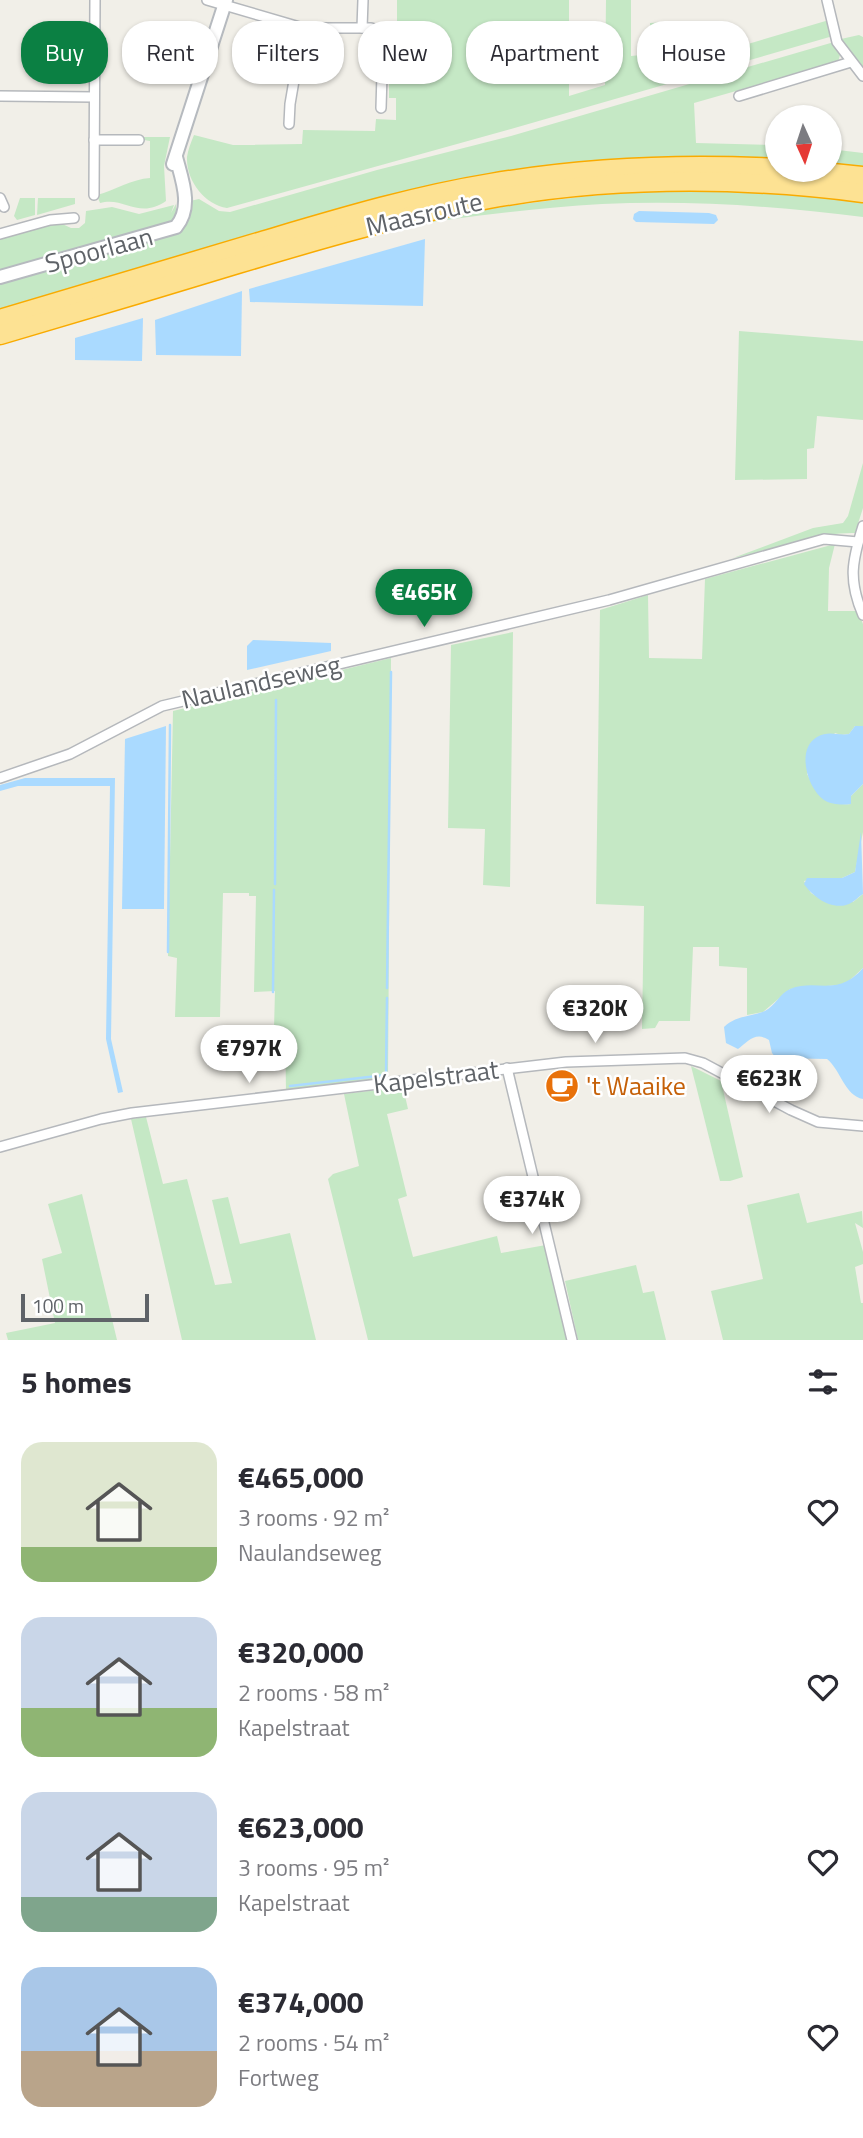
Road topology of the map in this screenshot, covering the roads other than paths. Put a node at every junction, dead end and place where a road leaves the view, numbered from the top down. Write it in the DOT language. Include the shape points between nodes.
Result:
graph roads {
  1 [pos="95,0"];
  2 [pos="207,0"];
  3 [pos="363,0"];
  4 [pos="827,0"];
  5 [pos="225,2"];
  6 [pos="282,21"];
  7 [pos="362,21"];
  8 [pos="851,62"];
  9 [pos="863,76"];
  10 [pos="293,84"];
  11 [pos="382,84"];
  12 [pos="0,96"];
  13 [pos="739,96"];
  14 [pos="94,97"];
  15 [pos="382,108"];
  16 [pos="289,124"];
  17 [pos="94,139"];
  18 [pos="139,140"];
  19 [pos="765,168"];
  20 [pos="842,174"];
  21 [pos="863,176"];
  22 [pos="863,193"];
  23 [pos="94,195"];
  24 [pos="74,218"];
  25 [pos="0,234"];
  26 [pos="0,277"];
  27 [pos="0,319"];
  28 [pos="0,335"];
  29 [pos="863,526"];
  30 [pos="858,542"];
  31 [pos="863,615"];
  32 [pos="0,778"];
  33 [pos="507,1068"];
  34 [pos="863,1126"];
  35 [pos="0,1147"];
  36 [pos="572,1340"];
  1 -- 14 [label="street"];
  2 -- 5 [label="street"];
  3 -- 7 [label="street"];
  4 -- 8 [label="street" via="837,42"];
  5 -- 6 [label="street"];
  5 -- 26 [label="main road, Spoorlaan" via="176,157 187,199 183,219 171,230"];
  8 -- 9 [label="street"];
  8 -- 13 [label="street"];
  10 -- 16 [label="street"];
  11 -- 15 [label="street"];
  12 -- 14 [label="street"];
  14 -- 17 [label="street"];
  17 -- 18 [label="street"];
  17 -- 23 [label="street"];
  19 -- 27 [label="highway, Maasroute" via="613,168 452,190 358,212"];
  20 -- 21 [label="highway"];
  22 -- 28 [label="highway, Maasroute" via="759,183 676,182 589,186 491,199 362,227"];
  24 -- 25 [label="street"];
  29 -- 30 [label="street"];
  30 -- 31 [label="street" via="852,573"];
  30 -- 32 [label="street, Naulandseweg" via="824,539 806,543 609,600 162,706 61,758"];
  33 -- 34 [label="street, Kapelstraat" via="685,1058 818,1122"];
  33 -- 35 [label="street, Kapelstraat" via="132,1113"];
  33 -- 36 [label="street"];
}
